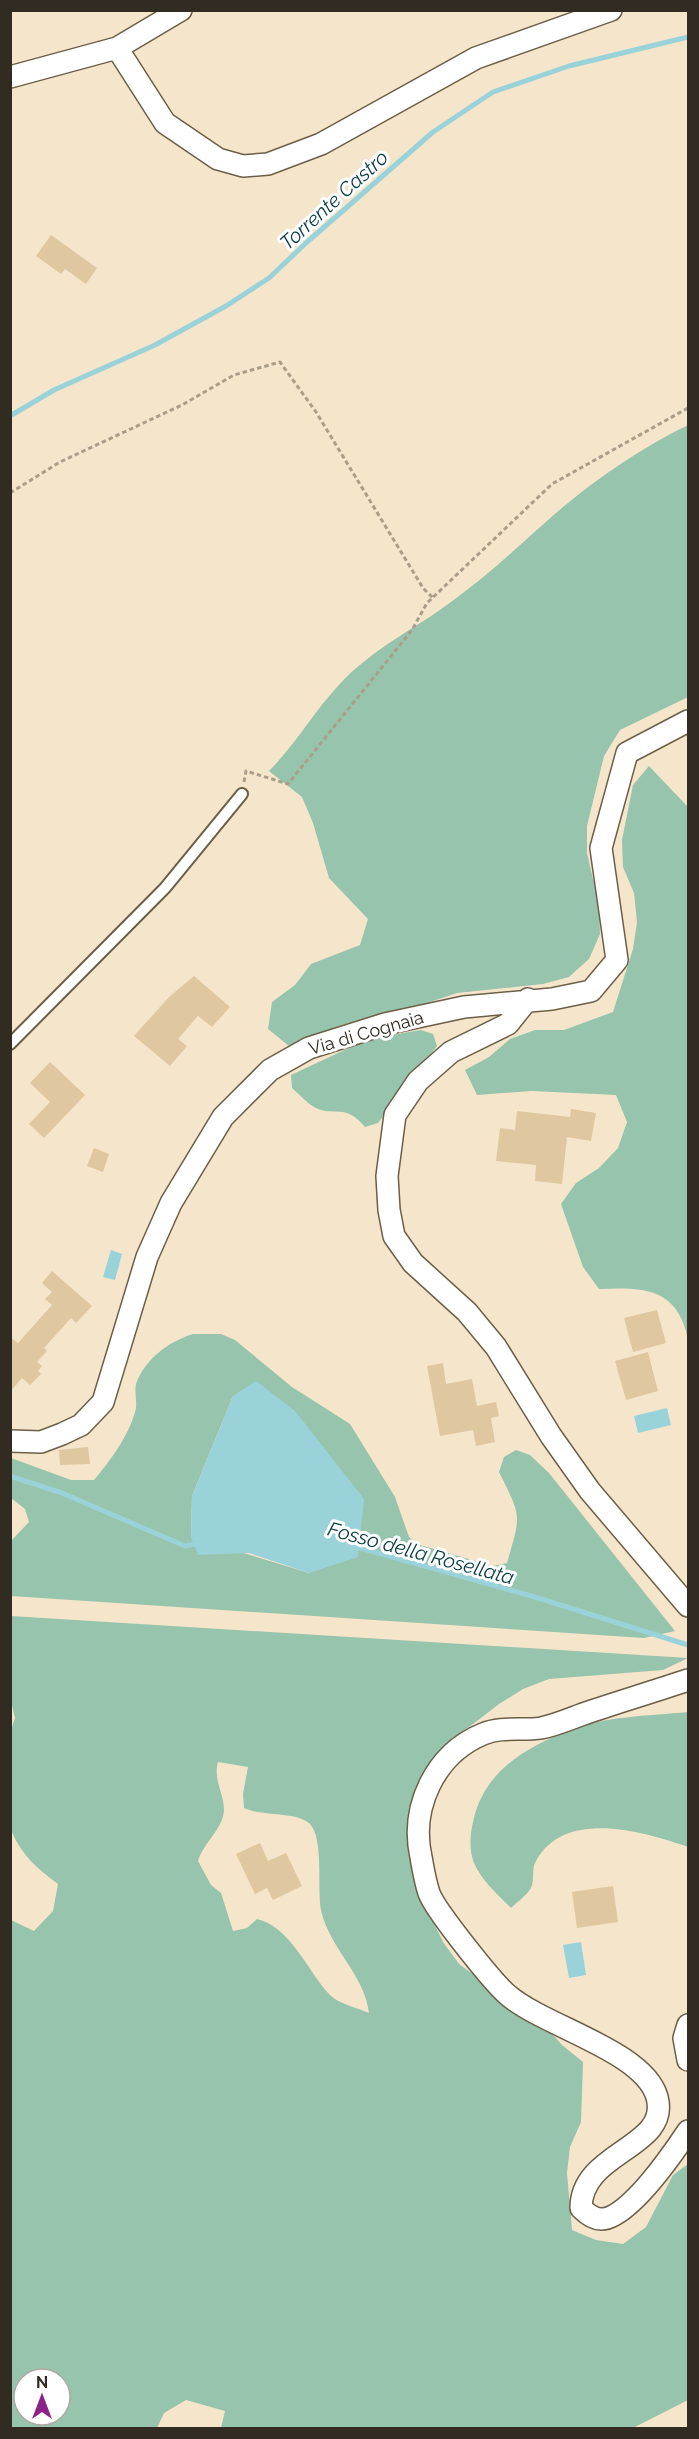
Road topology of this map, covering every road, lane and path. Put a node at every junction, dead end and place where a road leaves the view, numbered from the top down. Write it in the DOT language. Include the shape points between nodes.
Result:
graph roads {
  1 [pos="181,10"];
  2 [pos="612,10"];
  3 [pos="117,48"];
  4 [pos="10,77"];
  5 [pos="688,408"];
  6 [pos="10,493"];
  7 [pos="434,598"];
  8 [pos="688,721"];
  9 [pos="242,794"];
  10 [pos="528,999"];
  11 [pos="10,1044"];
  12 [pos="10,1441"];
  13 [pos="688,1606"];
  14 [pos="688,1680"];
  15 [pos="688,2025"];
  16 [pos="688,2060"];
  17 [pos="688,2131"];
  1 -- 3 [label="street"];
  2 -- 3 [label="street" via="476,58 321,144 268,164 243,166 218,159 165,123"];
  3 -- 4 [label="street"];
  5 -- 7 [label="path" via="552,484"];
  6 -- 7 [label="path" via="60,462 182,405 234,375 280,362 316,412 423,588"];
  7 -- 9 [label="path" via="288,784 246,771"];
  8 -- 10 [label="street, Via di Cognaia" via="627,753 600,848 617,960 591,991 552,999"];
  9 -- 11 [label="lane" via="165,888"];
  10 -- 12 [label="street, Via di Cognaia" via="464,1007 384,1024 309,1048 270,1070 223,1117 171,1203 147,1257 102,1402 81,1425 41,1443"];
  10 -- 13 [label="street" via="508,1024 451,1052 418,1081 395,1115 387,1176 394,1236 413,1263 467,1312 496,1347 590,1491"];
  14 -- 17 [label="street" via="541,1728 511,1728 483,1734 456,1752 432,1777 422,1798 419,1849 434,1903 508,1996 546,2020 625,2059 656,2095 657,2119 652,2130 605,2161 586,2186 581,2208 600,2220 617,2215 661,2171"];
  15 -- 16 [label="street" via="684,2037"];
}
